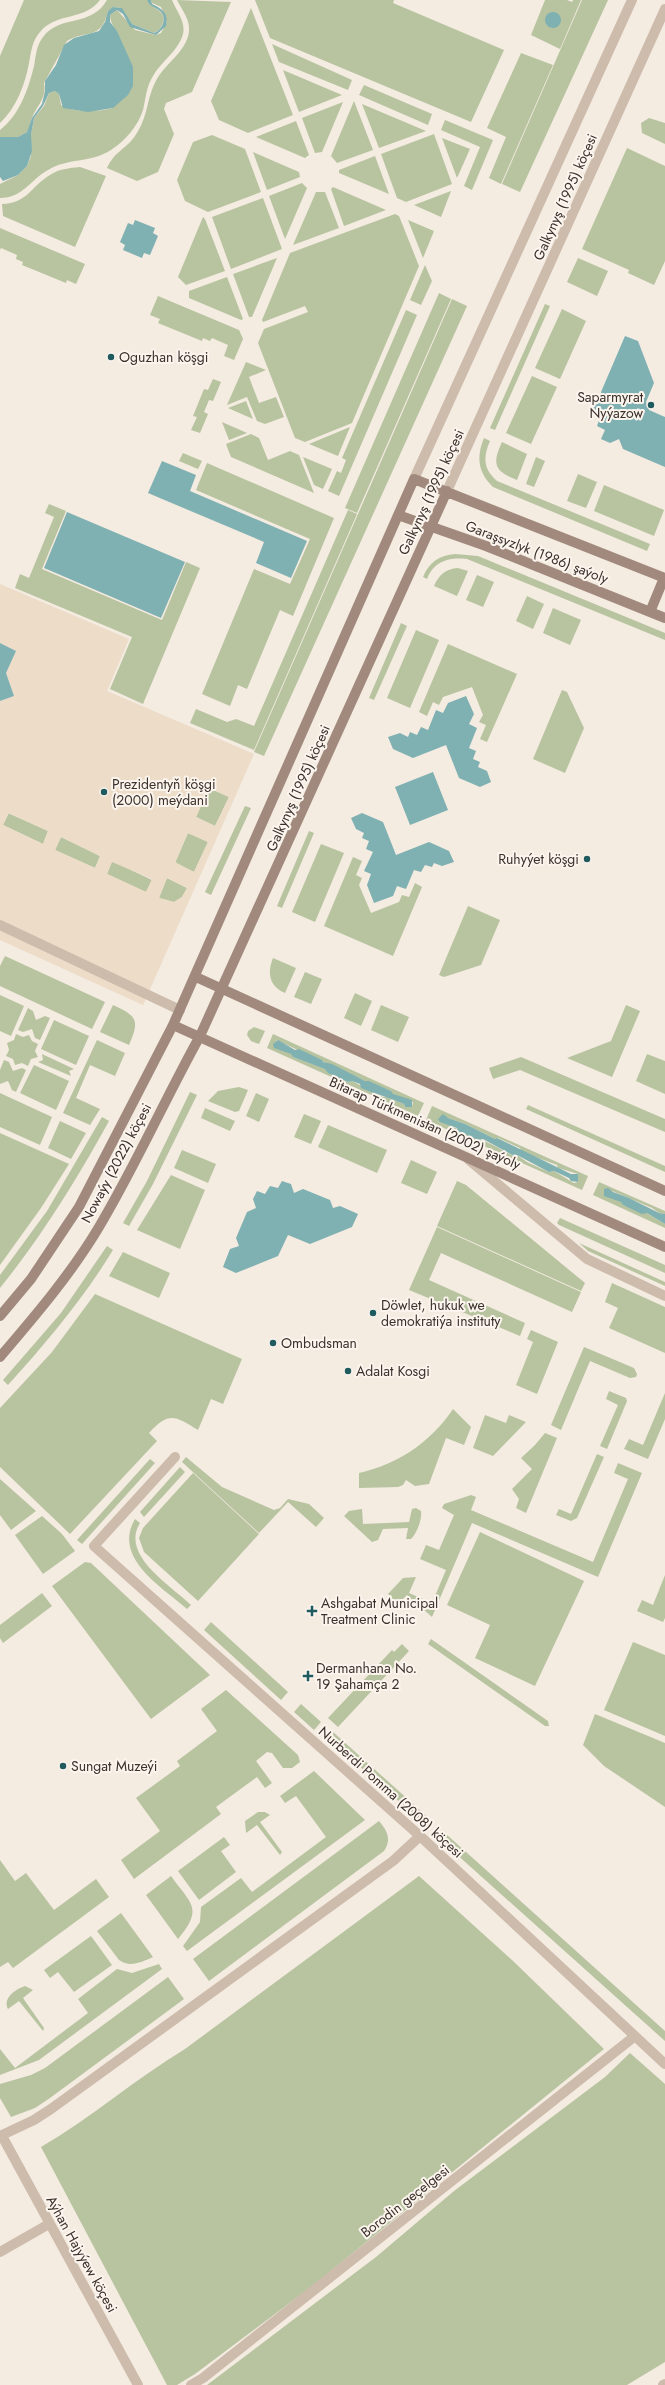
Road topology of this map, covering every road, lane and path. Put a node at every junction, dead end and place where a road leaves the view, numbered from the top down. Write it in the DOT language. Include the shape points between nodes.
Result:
graph roads {
  1 [pos="632,0"];
  2 [pos="665,9"];
  3 [pos="414,479"];
  4 [pos="447,492"];
  5 [pos="398,515"];
  6 [pos="430,526"];
  7 [pos="665,578"];
  8 [pos="650,612"];
  9 [pos="665,618"];
  10 [pos="0,925"];
  11 [pos="196,976"];
  12 [pos="222,987"];
  13 [pos="180,1010"];
  14 [pos="174,1025"];
  15 [pos="200,1036"];
  16 [pos="465,1156"];
  17 [pos="665,1190"];
  18 [pos="665,1247"];
  19 [pos="665,1296"];
  20 [pos="0,1316"];
  21 [pos="0,1357"];
  22 [pos="176,1457"];
  23 [pos="420,1836"];
  24 [pos="635,2036"];
  25 [pos="665,2064"];
  26 [pos="1,2136"];
  27 [pos="49,2224"];
  28 [pos="0,2252"];
  29 [pos="138,2385"];
  30 [pos="191,2385"];
  1 -- 3 [label="street, Galkynyş (1995) köçesi"];
  2 -- 4 [label="street, Galkynyş (1995) köçesi"];
  3 -- 4 [label="main road, Garaşsyzlyk (1986) şaýoly"];
  3 -- 5 [label="main road, Galkynyş (1995) köçesi"];
  4 -- 6 [label="main road, Galkynyş (1995) köçesi"];
  4 -- 7 [label="main road, Garaşsyzlyk (1986) şaýoly"];
  5 -- 6 [label="main road, Garaşsyzlyk (1986) şaýoly"];
  5 -- 11 [label="main road, Galkynyş (1995) köçesi"];
  6 -- 8 [label="main road, Garaşsyzlyk (1986) şaýoly"];
  6 -- 12 [label="main road, Galkynyş (1995) köçesi"];
  7 -- 8 [label="main road"];
  8 -- 9 [label="main road, Garaşsyzlyk (1986) şaýoly"];
  10 -- 13 [label="street"];
  11 -- 12 [label="main road"];
  11 -- 13 [label="main road, Nowaýy (2022) köçesi"];
  12 -- 15 [label="main road, Nowaýy (2022) köçesi"];
  12 -- 17 [label="main road" via="293,1022"];
  13 -- 14 [label="main road, Nowaýy (2022) köçesi"];
  14 -- 15 [label="main road, Bitarap Türkmenistan (2002) şaýoly"];
  14 -- 20 [label="main road, Nowaýy (2022) köçesi" via="79,1207 31,1279"];
  15 -- 16 [label="main road, Bitarap Türkmenistan (2002) şaýoly"];
  15 -- 21 [label="main road, Nowaýy (2022) köçesi" via="169,1092 134,1165 98,1228 49,1298"];
  16 -- 18 [label="main road, Bitarap Türkmenistan (2002) şaýoly"];
  16 -- 19 [label="street" via="586,1259"];
  22 -- 23 [label="street, Nurberdi Pomma (2008) köçesi" via="94,1546"];
  23 -- 24 [label="street, Nurberdi Pomma (2008) köçesi"];
  23 -- 26 [label="street" via="393,1861 51,2109"];
  24 -- 25 [label="street, Nurberdi Pomma (2008) köçesi"];
  24 -- 30 [label="street, Borodin geçelgesi"];
  26 -- 27 [label="street, Aýhan Hajyýew köçesi"];
  27 -- 28 [label="street"];
  27 -- 29 [label="street, Aýhan Hajyýew köçesi"];
}
